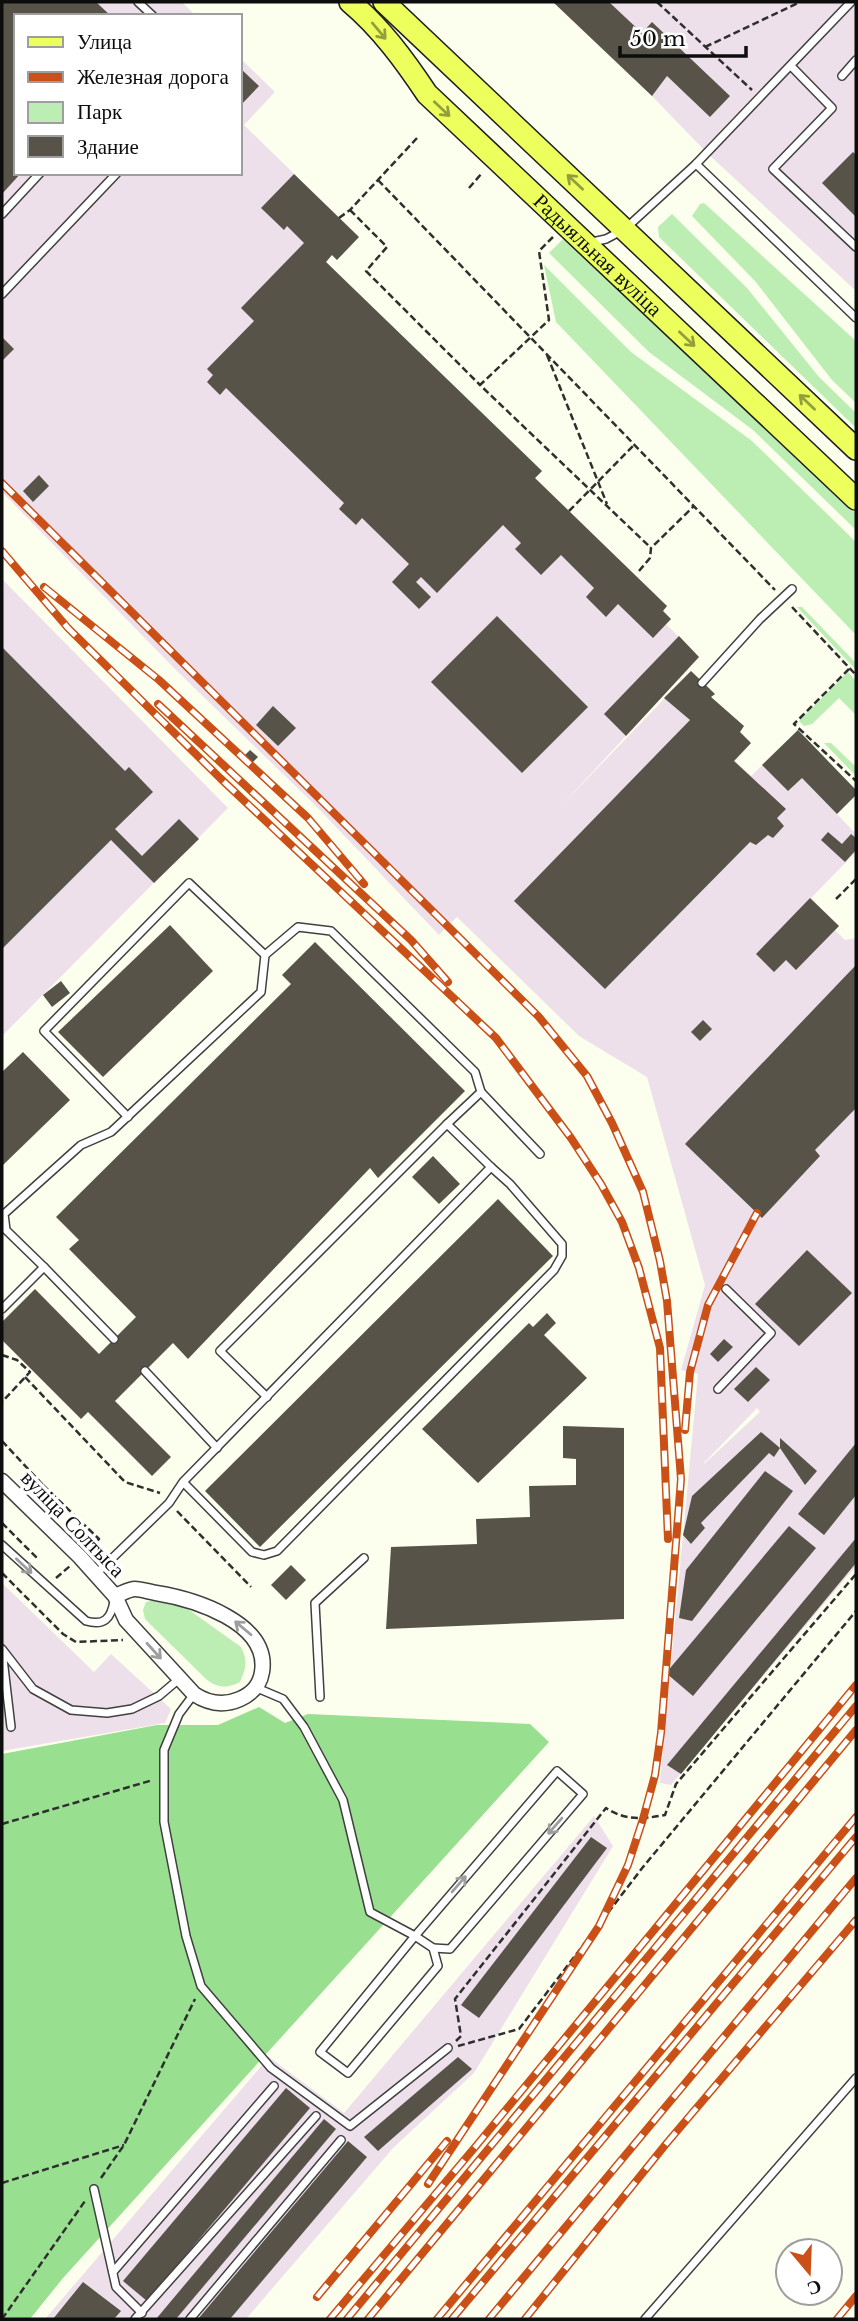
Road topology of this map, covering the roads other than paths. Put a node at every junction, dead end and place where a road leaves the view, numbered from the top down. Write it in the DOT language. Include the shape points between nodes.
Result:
graph roads {
  1 [pos="138,2"];
  2 [pos="351,2"];
  3 [pos="384,2"];
  4 [pos="851,2"];
  5 [pos="151,14"];
  6 [pos="424,39"];
  7 [pos="856,60"];
  8 [pos="405,62"];
  9 [pos="791,66"];
  10 [pos="842,76"];
  11 [pos="696,164"];
  12 [pos="38,175"];
  13 [pos="115,175"];
  14 [pos="2,214"];
  15 [pos="625,229"];
  16 [pos="584,242"];
  17 [pos="856,247"];
  18 [pos="2,294"];
  19 [pos="856,318"];
  20 [pos="856,449"];
  21 [pos="856,499"];
  22 [pos="792,589"];
  23 [pos="702,683"];
  24 [pos="265,955"];
  25 [pos="481,1092"];
  26 [pos="128,1117"];
  27 [pos="447,1124"];
  28 [pos="540,1154"];
  29 [pos="491,1167"];
  30 [pos="3,1215"];
  31 [pos="44,1267"];
  32 [pos="726,1289"];
  33 [pos="2,1309"];
  34 [pos="114,1339"];
  35 [pos="145,1371"];
  36 [pos="718,1389"];
  37 [pos="267,1397"];
  38 [pos="217,1448"];
  39 [pos="2,1481"];
  40 [pos="183,1482"];
  41 [pos="2,1545"];
  42 [pos="365,1558"];
  43 [pos="95,1575"];
  44 [pos="115,1596"];
  45 [pos="2,1649"];
  46 [pos="179,1679"];
  47 [pos="257,1688"];
  48 [pos="194,1694"];
  49 [pos="320,1697"];
  50 [pos="11,1727"];
  51 [pos="415,1936"];
  52 [pos="433,1948"];
  53 [pos="449,2049"];
  54 [pos="856,2078"];
  55 [pos="274,2086"];
  56 [pos="316,2116"];
  57 [pos="341,2140"];
  58 [pos="94,2189"];
  59 [pos="113,2272"];
  60 [pos="142,2313"];
  61 [pos="135,2319"];
  62 [pos="190,2319"];
  63 [pos="645,2319"];
  1 -- 5 [label="lane"];
  2 -- 8 [label="main road, Радыяльная вуліца, one-way"];
  3 -- 6 [label="main road, Радыяльная вуліца"];
  4 -- 9 [label="lane"];
  6 -- 8 [label="main road"];
  15 -- 6 [label="main road, Радыяльная вуліца, one-way"];
  7 -- 10 [label="lane"];
  8 -- 16 [label="main road, Радыяльная вуліца, one-way" via="427,94"];
  9 -- 11 [label="lane"];
  9 -- 17 [label="lane" via="832,108 773,169"];
  11 -- 15 [label="lane"];
  11 -- 19 [label="lane"];
  12 -- 14 [label="lane"];
  13 -- 18 [label="lane"];
  15 -- 16 [label="lane" via="606,239"];
  20 -- 15 [label="main road, Радыяльная вуліца, one-way"];
  16 -- 21 [label="main road, Радыяльная вуліца, one-way"];
  22 -- 23 [label="lane"];
  24 -- 25 [label="lane" via="298,927 331,931 475,1072"];
  24 -- 26 [label="lane" via="261,992"];
  24 -- 26 [label="lane" via="189,883 44,1031"];
  25 -- 27 [label="lane"];
  25 -- 28 [label="lane"];
  26 -- 30 [label="lane" via="111,1132 81,1145"];
  27 -- 29 [label="lane"];
  27 -- 37 [label="lane" via="220,1351"];
  29 -- 37 [label="lane"];
  29 -- 40 [label="lane" via="562,1244 562,1256 554,1270 277,1551 252,1552"];
  30 -- 31 [label="lane" via="6,1230"];
  31 -- 33 [label="lane"];
  31 -- 34 [label="lane"];
  32 -- 36 [label="lane" via="771,1333"];
  35 -- 38 [label="lane"];
  37 -- 38 [label="lane"];
  38 -- 40 [label="lane"];
  39 -- 43 [label="street, вуліца Солтыса"];
  40 -- 43 [label="lane" via="170,1503"];
  41 -- 44 [label="lane, one-way" via="86,1621 106,1621 112,1615"];
  42 -- 49 [label="lane" via="315,1603"];
  43 -- 44 [label="street, вуліца Солтыса"];
  44 -- 46 [label="street, вуліца Солтыса, one-way" via="126,1620"];
  47 -- 44 [label="street, вуліца Солтыса, one-way" via="263,1658 243,1626 183,1597 134,1589"];
  45 -- 46 [label="lane" via="33,1689 71,1710 107,1713 132,1709 159,1696"];
  45 -- 50 [label="lane"];
  46 -- 48 [label="street, вуліца Солтыса"];
  47 -- 48 [label="street" via="222,1704"];
  47 -- 51 [label="lane" via="283,1699 304,1727 343,1800 370,1912"];
  48 -- 53 [label="lane" via="179,1714 164,1751 164,1822 186,1936 201,1986 271,2068 350,2126"];
  51 -- 52 [label="lane"];
  51 -- 52 [label="lane" via="320,2052 348,2073 438,1966"];
  51 -- 52 [label="lane, one-way" via="557,1771 583,1794 450,1949"];
  54 -- 63 [label="lane"];
  55 -- 59 [label="lane"];
  56 -- 60 [label="lane"];
  57 -- 62 [label="lane"];
  58 -- 59 [label="lane"];
  59 -- 60 [label="lane" via="116,2287"];
  60 -- 61 [label="lane"];
}
